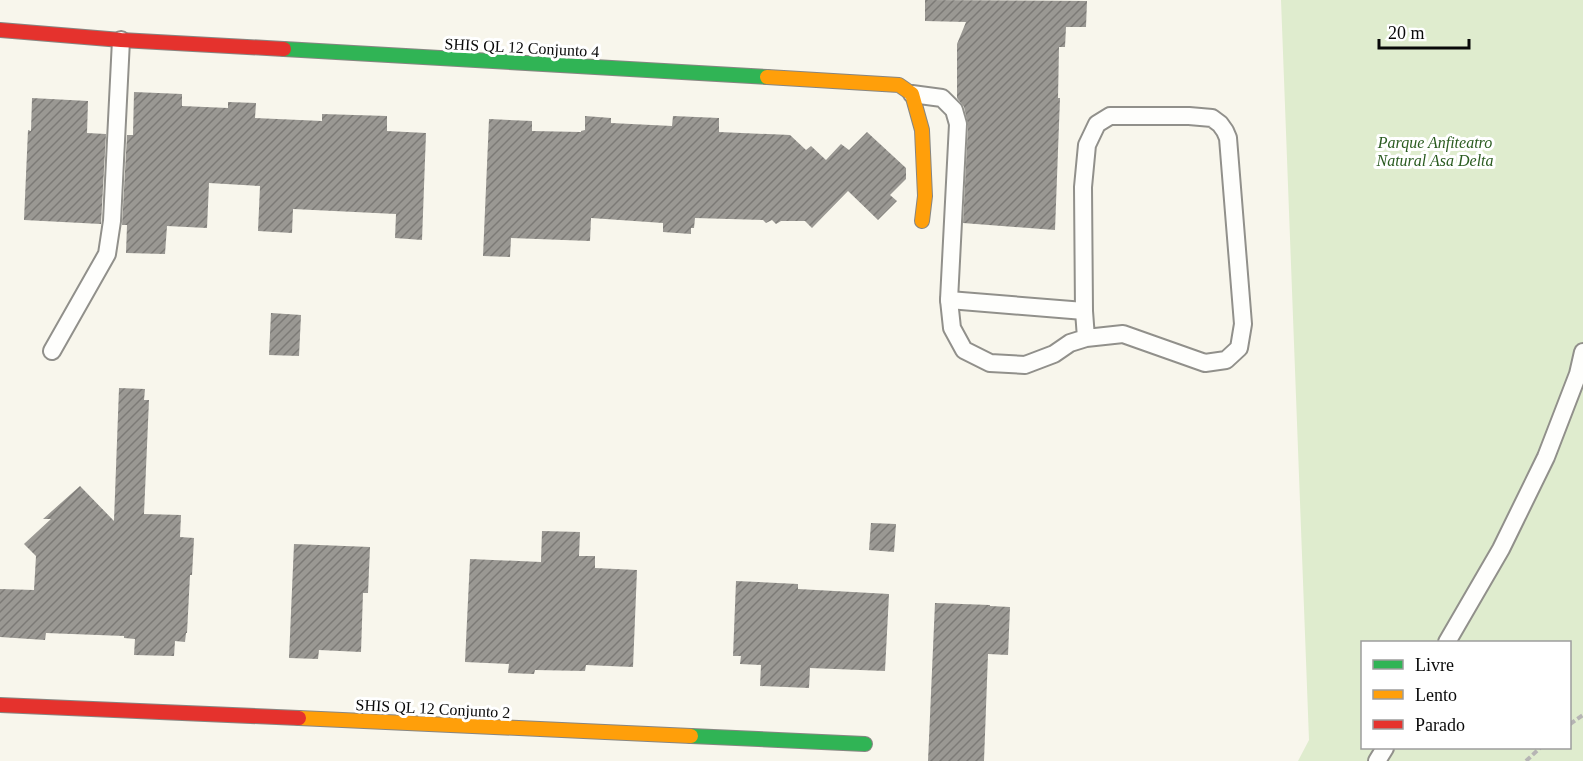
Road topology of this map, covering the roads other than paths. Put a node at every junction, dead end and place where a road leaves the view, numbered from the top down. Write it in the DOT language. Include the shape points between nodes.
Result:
graph roads {
  1 [pos="0,30"];
  2 [pos="122,40"];
  3 [pos="912,94"];
  4 [pos="922,221"];
  5 [pos="949,300"];
  6 [pos="1084,311"];
  7 [pos="1086,338"];
  8 [pos="52,351"];
  9 [pos="1583,352"];
  10 [pos="1448,641"];
  11 [pos="0,705"];
  12 [pos="866,744"];
  1 -- 2 [label="street, SHIS QL 12 Conjunto 4"];
  2 -- 3 [label="street, SHIS QL 12 Conjunto 4" via="899,85"];
  2 -- 8 [label="lane" via="107,254"];
  3 -- 4 [label="street" via="922,129"];
  3 -- 5 [label="lane" via="942,98 954,110 958,124"];
  5 -- 6 [label="lane"];
  5 -- 7 [label="lane" via="952,328 964,350 990,363 1025,365"];
  6 -- 7 [label="lane"];
  6 -- 7 [label="lane" via="1083,187 1087,145 1097,124 1110,116 1212,118 1228,138 1243,324 1239,348 1226,360 1205,363 1123,334"];
  9 -- 10 [label="lane" via="1546,457 1501,549"];
  11 -- 12 [label="street, SHIS QL 12 Conjunto 2"];
}
